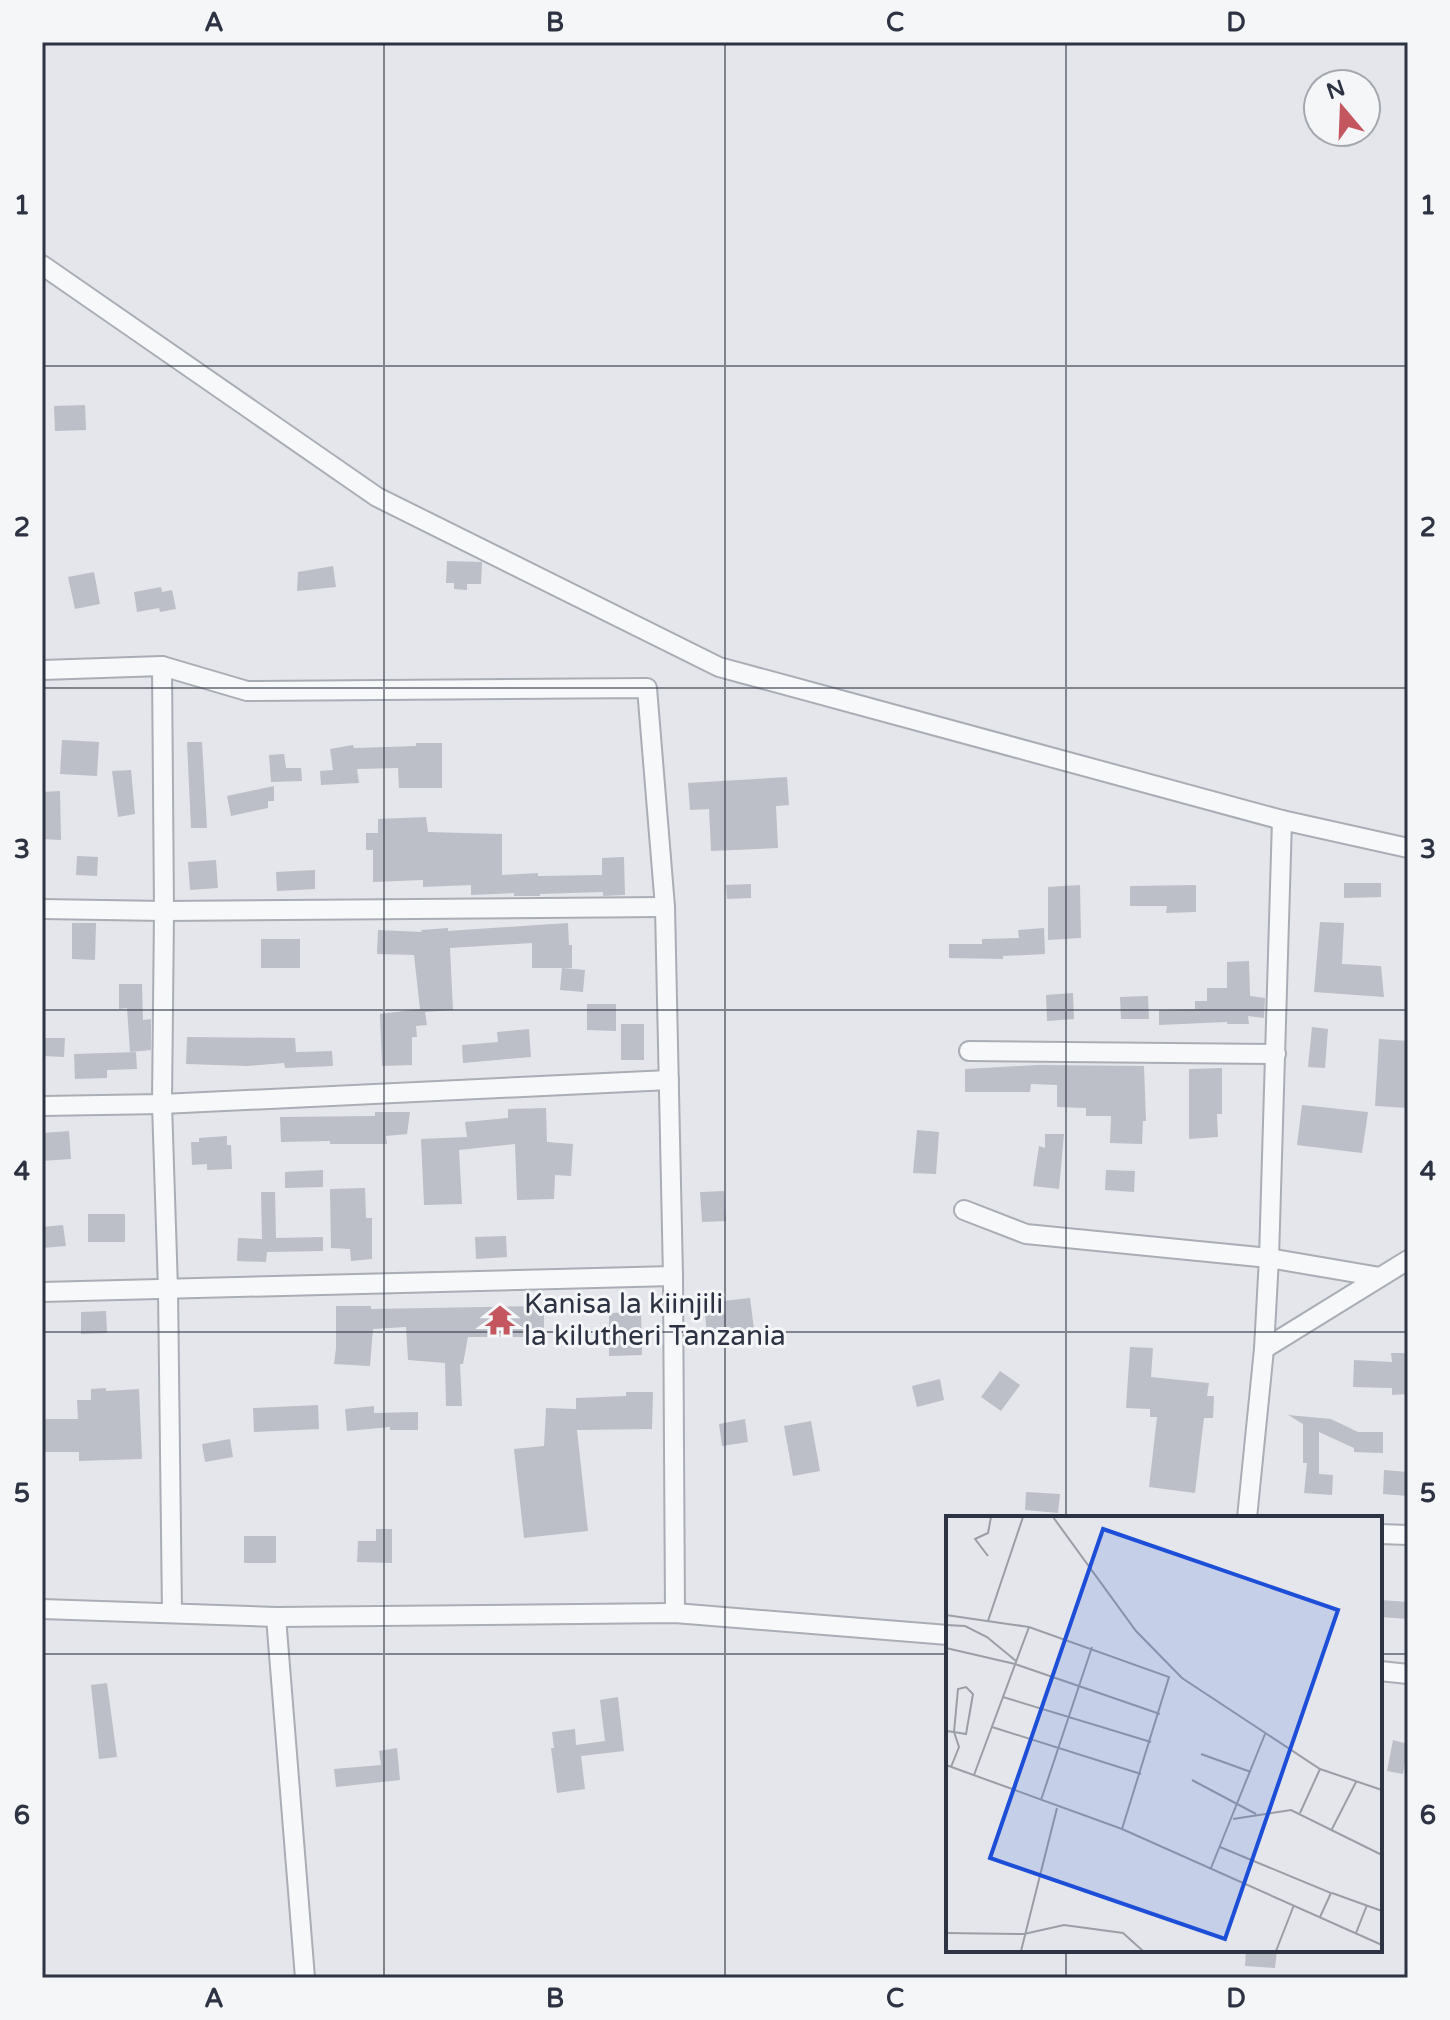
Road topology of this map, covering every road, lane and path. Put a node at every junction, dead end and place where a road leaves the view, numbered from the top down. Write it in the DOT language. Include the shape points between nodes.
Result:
graph roads {
  1 [pos="42,265"];
  2 [pos="162,666"];
  3 [pos="42,670"];
  4 [pos="1282,820"];
  5 [pos="1408,848"];
  6 [pos="665,907"];
  7 [pos="42,909"];
  8 [pos="164,911"];
  9 [pos="969,1051"];
  10 [pos="1276,1054"];
  11 [pos="669,1080"];
  12 [pos="162,1104"];
  13 [pos="42,1106"];
  14 [pos="964,1210"];
  15 [pos="1269,1258"];
  16 [pos="1408,1260"];
  17 [pos="673,1276"];
  18 [pos="1380,1277"];
  19 [pos="168,1289"];
  20 [pos="42,1292"];
  21 [pos="1264,1349"];
  22 [pos="1247,1516"];
  23 [pos="1382,1534"];
  24 [pos="1408,1535"];
  25 [pos="42,1609"];
  26 [pos="172,1613"];
  27 [pos="675,1613"];
  28 [pos="276,1617"];
  29 [pos="946,1635"];
  30 [pos="1382,1671"];
  31 [pos="1408,1674"];
  32 [pos="305,1978"];
  1 -- 4 [label="street" via="377,497 719,667"];
  2 -- 3 [label="street"];
  2 -- 6 [label="street" via="247,691 647,688"];
  2 -- 8 [label="street"];
  4 -- 5 [label="street"];
  4 -- 10 [label="street"];
  6 -- 8 [label="street"];
  6 -- 11 [label="street"];
  7 -- 8 [label="street"];
  8 -- 12 [label="street"];
  9 -- 10 [label="street"];
  10 -- 15 [label="street"];
  11 -- 12 [label="street"];
  11 -- 17 [label="street"];
  12 -- 13 [label="street"];
  12 -- 19 [label="street"];
  14 -- 15 [label="street" via="1026,1234"];
  15 -- 18 [label="street"];
  15 -- 21 [label="street"];
  16 -- 18 [label="street"];
  17 -- 19 [label="street"];
  17 -- 27 [label="street"];
  18 -- 21 [label="street"];
  19 -- 20 [label="street"];
  19 -- 26 [label="street"];
  21 -- 22 [label="street"];
  23 -- 24 [label="street"];
  25 -- 26 [label="street"];
  26 -- 28 [label="street"];
  27 -- 28 [label="street"];
  27 -- 29 [label="street"];
  28 -- 32 [label="street"];
  30 -- 31 [label="street"];
}
